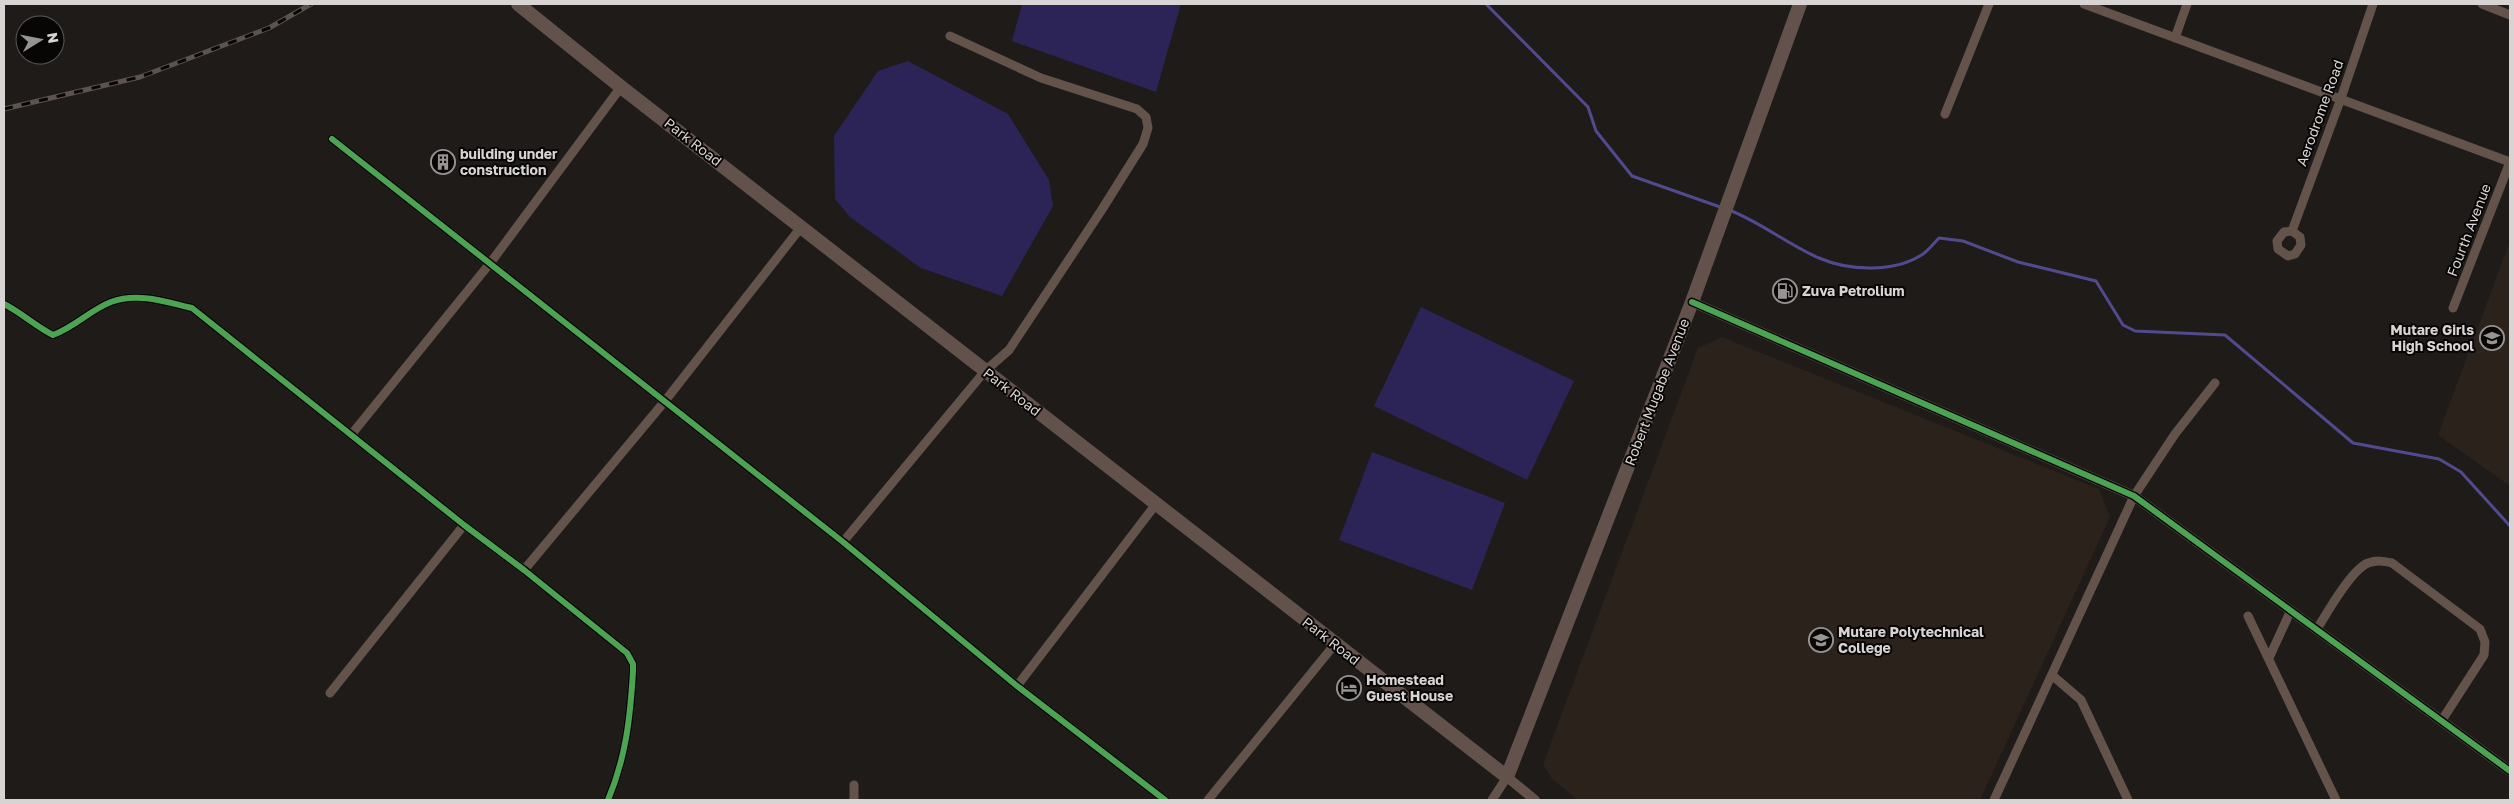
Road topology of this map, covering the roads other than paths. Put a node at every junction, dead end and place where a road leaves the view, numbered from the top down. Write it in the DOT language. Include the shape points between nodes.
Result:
graph roads {
  1 [pos="518,4"];
  2 [pos="1800,4"];
  3 [pos="1989,4"];
  4 [pos="2084,4"];
  5 [pos="2187,4"];
  6 [pos="2373,4"];
  7 [pos="2482,4"];
  8 [pos="2510,15"];
  9 [pos="950,36"];
  10 [pos="2174,38"];
  11 [pos="621,87"];
  12 [pos="2340,100"];
  13 [pos="1945,114"];
  14 [pos="332,139"];
  15 [pos="2510,162"];
  16 [pos="802,226"];
  17 [pos="2292,231"];
  18 [pos="491,262"];
  19 [pos="1692,302"];
  20 [pos="4,304"];
  21 [pos="2453,308"];
  22 [pos="986,371"];
  23 [pos="2215,383"];
  24 [pos="665,401"];
  25 [pos="351,435"];
  26 [pos="2134,496"];
  27 [pos="1156,504"];
  28 [pos="464,525"];
  29 [pos="843,542"];
  30 [pos="524,570"];
  31 [pos="2291,610"];
  32 [pos="2248,616"];
  33 [pos="2317,629"];
  34 [pos="1335,644"];
  35 [pos="2269,658"];
  36 [pos="2053,676"];
  37 [pos="1016,686"];
  38 [pos="330,693"];
  39 [pos="2442,720"];
  40 [pos="2510,771"];
  41 [pos="1507,778"];
  42 [pos="854,785"];
  43 [pos="608,800"];
  44 [pos="854,800"];
  45 [pos="1165,800"];
  46 [pos="1208,800"];
  47 [pos="1492,800"];
  48 [pos="1535,800"];
  49 [pos="1994,800"];
  50 [pos="2128,800"];
  51 [pos="2336,800"];
  1 -- 11 [label="highway, Park Road"];
  2 -- 19 [label="highway, Robert Mugabe Avenue"];
  3 -- 13 [label="street"];
  4 -- 10 [label="street"];
  5 -- 10 [label="street"];
  6 -- 12 [label="street, Aerodrome Road"];
  7 -- 8 [label="street"];
  9 -- 22 [label="street" via="1041,78 1137,109 1146,117 1148,128 1143,144 1009,350"];
  10 -- 12 [label="street"];
  11 -- 16 [label="highway, Park Road"];
  11 -- 18 [label="street"];
  12 -- 15 [label="street"];
  12 -- 17 [label="street, Aerodrome Road"];
  14 -- 18 [label="street"];
  15 -- 21 [label="street, Fourth Avenue"];
  16 -- 22 [label="highway, Park Road"];
  16 -- 24 [label="street"];
  18 -- 24 [label="street"];
  18 -- 25 [label="street"];
  19 -- 26 [label="street"];
  19 -- 41 [label="highway, Robert Mugabe Avenue"];
  20 -- 25 [label="street" via="38,328 53,334 66,330 111,302 136,296 192,308"];
  22 -- 27 [label="highway, Park Road"];
  22 -- 29 [label="street"];
  23 -- 26 [label="street" via="2175,434"];
  24 -- 29 [label="street"];
  24 -- 30 [label="street"];
  25 -- 28 [label="street"];
  26 -- 31 [label="street"];
  26 -- 36 [label="street"];
  27 -- 34 [label="highway, Park Road"];
  27 -- 37 [label="street"];
  28 -- 30 [label="street"];
  28 -- 38 [label="street"];
  29 -- 37 [label="street"];
  30 -- 43 [label="street" via="630,658 633,672 629,733 618,778"];
  31 -- 33 [label="street"];
  31 -- 35 [label="street"];
  32 -- 35 [label="street"];
  33 -- 39 [label="street"];
  33 -- 39 [label="street" via="2339,592 2366,564 2379,560 2392,563 2480,629 2485,642 2484,655"];
  34 -- 41 [label="highway, Park Road"];
  34 -- 46 [label="street"];
  35 -- 51 [label="street"];
  36 -- 49 [label="street"];
  36 -- 50 [label="street" via="2081,700"];
  37 -- 45 [label="street"];
  39 -- 40 [label="street"];
  41 -- 47 [label="street"];
  41 -- 48 [label="street"];
  42 -- 44 [label="street"];
}
